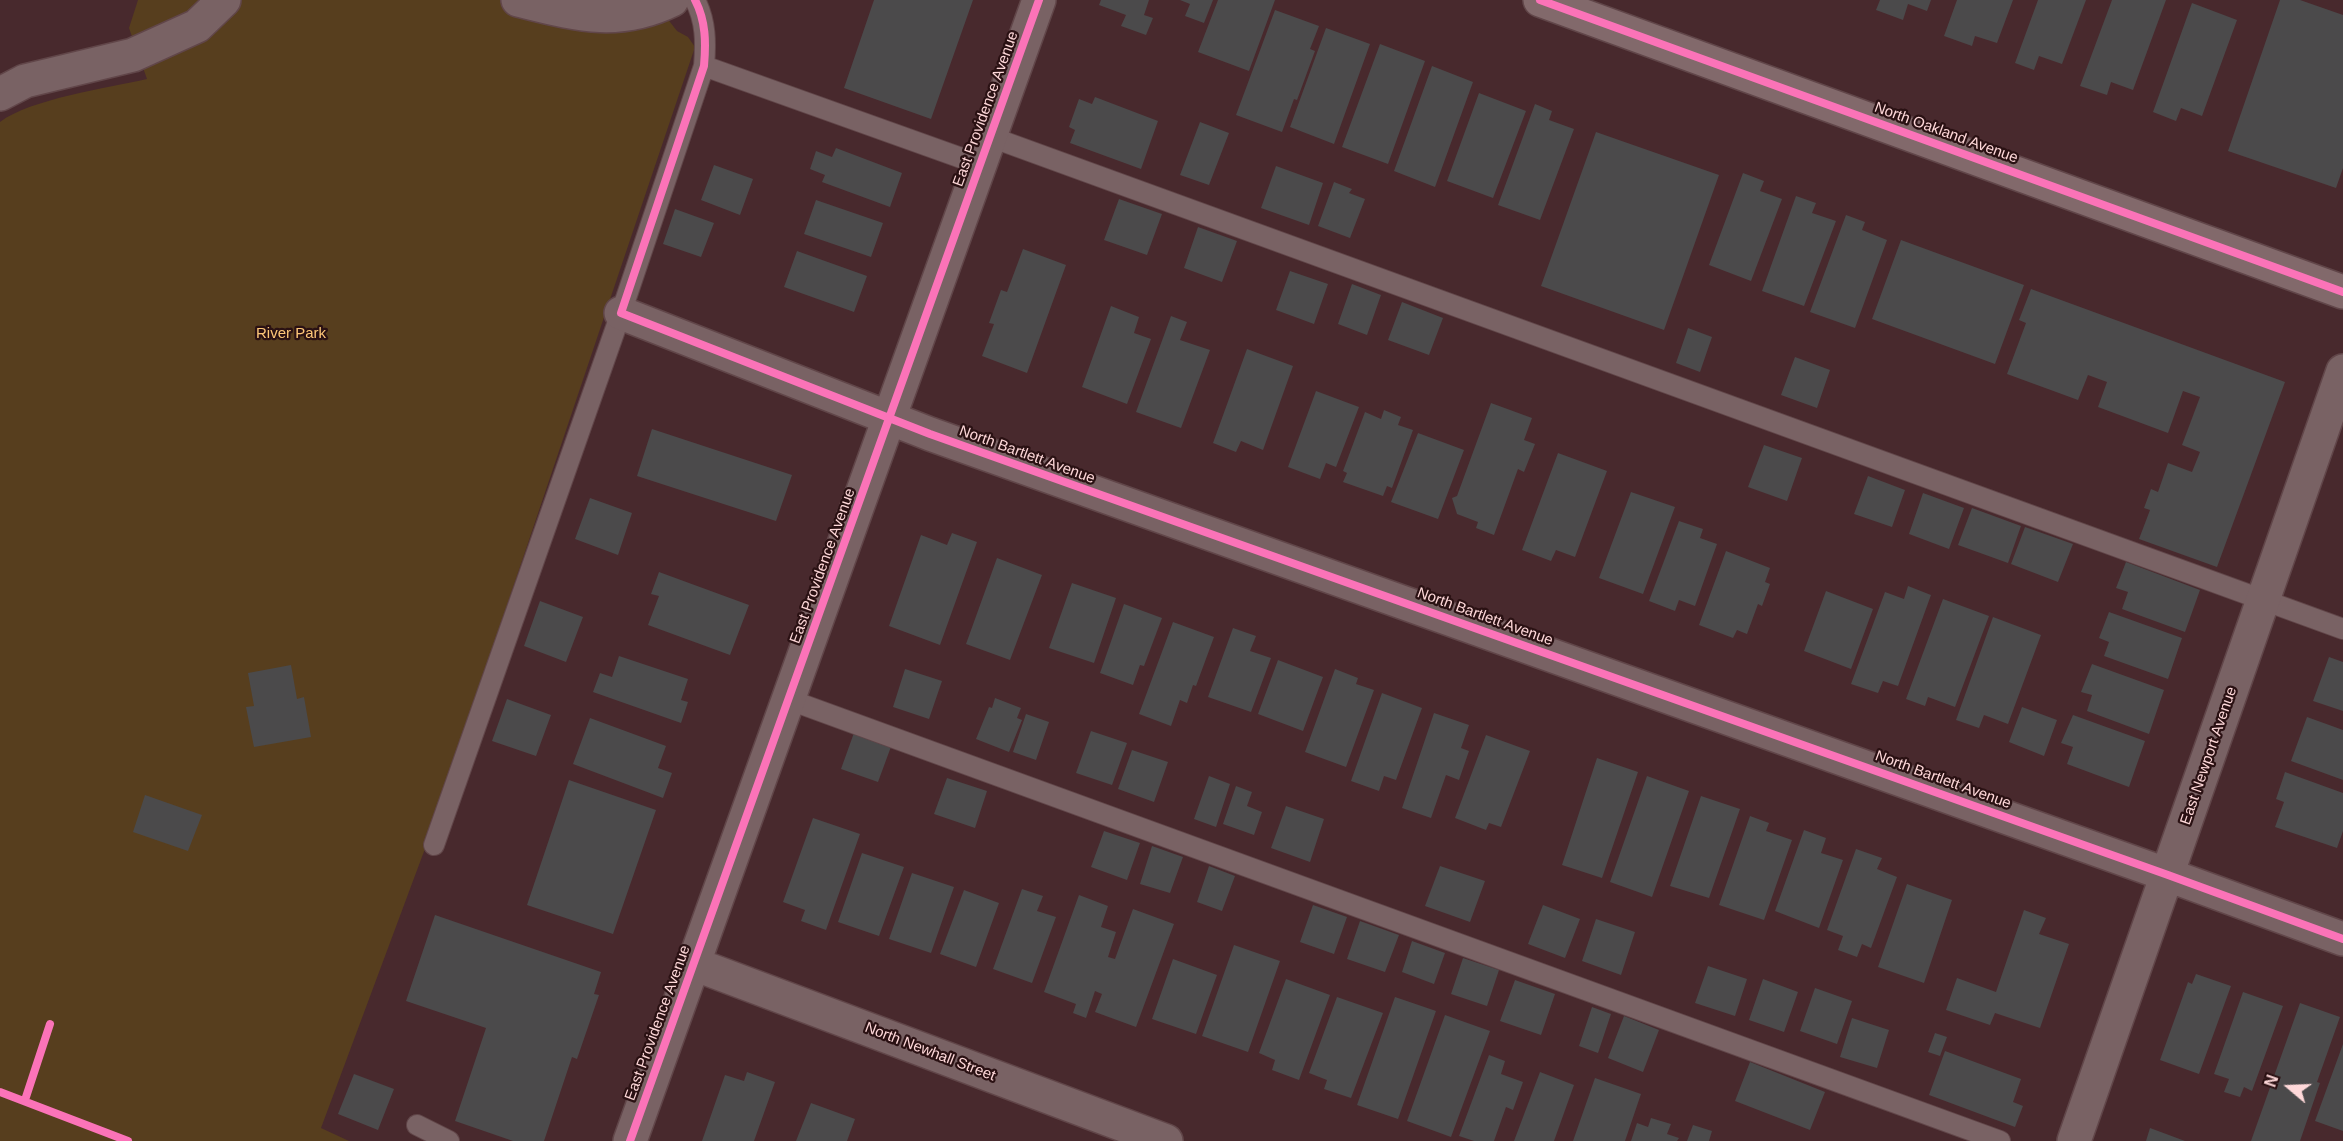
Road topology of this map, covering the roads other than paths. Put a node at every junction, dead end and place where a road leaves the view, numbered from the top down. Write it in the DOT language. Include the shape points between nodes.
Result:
graph roads {
  1 [pos="224,0"];
  2 [pos="518,0"];
  3 [pos="672,0"];
  4 [pos="695,0"];
  5 [pos="1040,0"];
  6 [pos="1540,0"];
  7 [pos="704,66"];
  8 [pos="0,94"];
  9 [pos="986,151"];
  10 [pos="2343,292"];
  11 [pos="621,313"];
  12 [pos="2343,371"];
  13 [pos="890,419"];
  14 [pos="2264,600"];
  15 [pos="2343,629"];
  16 [pos="790,700"];
  17 [pos="434,846"];
  18 [pos="2168,875"];
  19 [pos="2343,939"];
  20 [pos="694,964"];
  21 [pos="417,1125"];
  22 [pos="449,1141"];
  23 [pos="630,1141"];
  24 [pos="1166,1141"];
  25 [pos="2000,1141"];
  26 [pos="2074,1141"];
  1 -- 8 [label="street" via="197,26 134,55 26,81"];
  2 -- 3 [label="street" via="605,17 638,13"];
  4 -- 7 [label="lane" via="703,22"];
  5 -- 9 [label="street, East Providence Avenue"];
  6 -- 10 [label="main road, North Oakland Avenue"];
  7 -- 9 [label="lane"];
  7 -- 11 [label="lane"];
  9 -- 13 [label="street, East Providence Avenue"];
  9 -- 14 [label="lane"];
  11 -- 13 [label="street, North Bartlett Avenue"];
  11 -- 17 [label="lane"];
  12 -- 14 [label="street, East Newport Avenue"];
  13 -- 16 [label="street, East Providence Avenue"];
  13 -- 18 [label="street, North Bartlett Avenue"];
  14 -- 15 [label="lane"];
  14 -- 18 [label="street, East Newport Avenue"];
  16 -- 20 [label="street, East Providence Avenue"];
  16 -- 25 [label="lane"];
  18 -- 19 [label="street, North Bartlett Avenue"];
  18 -- 26 [label="street, East Newport Avenue"];
  20 -- 23 [label="street, East Providence Avenue"];
  20 -- 24 [label="street, North Newhall Street"];
  21 -- 22 [label="lane"];
}
